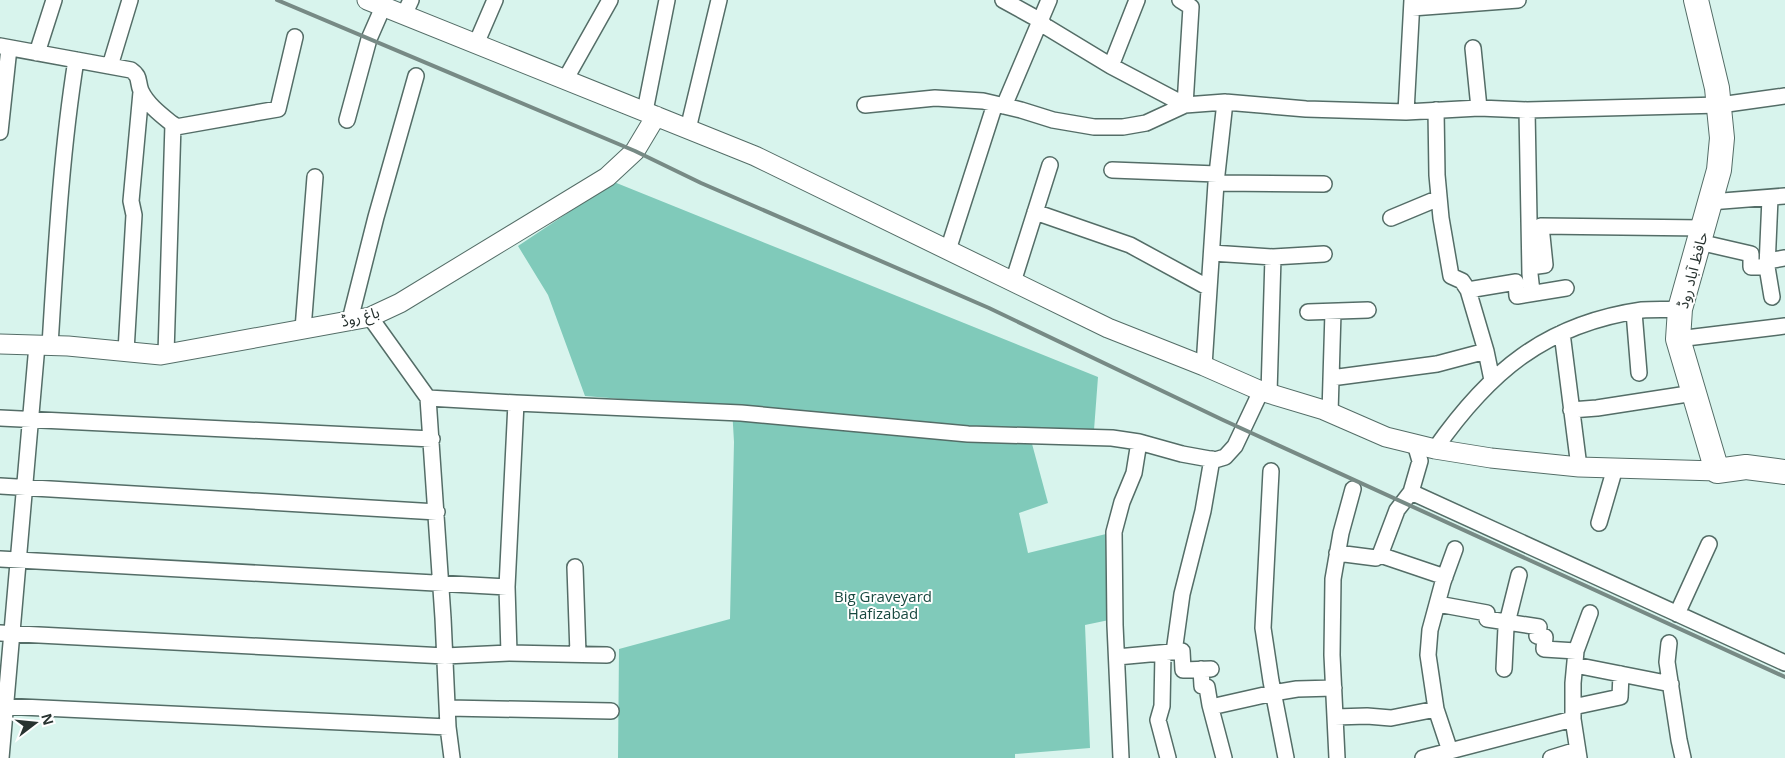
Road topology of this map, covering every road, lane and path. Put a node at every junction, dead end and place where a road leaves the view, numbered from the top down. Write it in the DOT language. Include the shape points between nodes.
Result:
graph roads {
  1 [pos="54,0"];
  2 [pos="130,0"];
  3 [pos="494,0"];
  4 [pos="610,0"];
  5 [pos="667,0"];
  6 [pos="719,0"];
  7 [pos="1004,0"];
  8 [pos="1049,0"];
  9 [pos="1137,0"];
  10 [pos="1180,0"];
  11 [pos="1518,0"];
  12 [pos="1696,0"];
  13 [pos="375,3"];
  14 [pos="1412,4"];
  15 [pos="408,8"];
  16 [pos="1041,21"];
  17 [pos="295,37"];
  18 [pos="476,44"];
  19 [pos="4,47"];
  20 [pos="1473,48"];
  21 [pos="36,53"];
  22 [pos="76,60"];
  23 [pos="110,66"];
  24 [pos="1112,66"];
  25 [pos="416,76"];
  26 [pos="565,80"];
  27 [pos="141,92"];
  28 [pos="1785,96"];
  29 [pos="1225,102"];
  30 [pos="865,105"];
  31 [pos="1000,105"];
  32 [pos="1185,105"];
  33 [pos="1720,105"];
  34 [pos="1479,108"];
  35 [pos="1436,110"];
  36 [pos="1527,110"];
  37 [pos="1406,112"];
  38 [pos="650,114"];
  39 [pos="347,120"];
  40 [pos="173,124"];
  41 [pos="688,129"];
  42 [pos="0,132"];
  43 [pos="1050,164"];
  44 [pos="1112,170"];
  45 [pos="315,177"];
  46 [pos="1216,179"];
  47 [pos="1324,184"];
  48 [pos="1785,196"];
  49 [pos="1439,198"];
  50 [pos="1770,198"];
  51 [pos="1710,202"];
  52 [pos="1035,212"];
  53 [pos="1391,218"];
  54 [pos="1701,235"];
  55 [pos="948,250"];
  56 [pos="1212,253"];
  57 [pos="1324,254"];
  58 [pos="1273,257"];
  59 [pos="1785,258"];
  60 [pos="1767,264"];
  61 [pos="1530,267"];
  62 [pos="1013,282"];
  63 [pos="1209,288"];
  64 [pos="1566,288"];
  65 [pos="1468,290"];
  66 [pos="1532,292"];
  67 [pos="1772,297"];
  68 [pos="1368,310"];
  69 [pos="1680,310"];
  70 [pos="1308,312"];
  71 [pos="1333,312"];
  72 [pos="1634,312"];
  73 [pos="370,317"];
  74 [pos="350,320"];
  75 [pos="1785,326"];
  76 [pos="303,329"];
  77 [pos="1562,333"];
  78 [pos="1678,339"];
  79 [pos="0,344"];
  80 [pos="43,345"];
  81 [pos="126,351"];
  82 [pos="1486,352"];
  83 [pos="166,354"];
  84 [pos="1204,366"];
  85 [pos="1639,373"];
  86 [pos="1331,378"];
  87 [pos="1492,380"];
  88 [pos="1265,392"];
  89 [pos="1694,393"];
  90 [pos="428,398"];
  91 [pos="516,404"];
  92 [pos="1571,410"];
  93 [pos="1330,413"];
  94 [pos="0,418"];
  95 [pos="31,419"];
  96 [pos="432,439"];
  97 [pos="1139,442"];
  98 [pos="1416,444"];
  99 [pos="1435,449"];
  100 [pos="1212,459"];
  101 [pos="1579,467"];
  102 [pos="1615,468"];
  103 [pos="1717,470"];
  104 [pos="1271,471"];
  105 [pos="1785,472"];
  106 [pos="0,486"];
  107 [pos="24,487"];
  108 [pos="1353,488"];
  109 [pos="1411,492"];
  110 [pos="437,512"];
  111 [pos="1599,523"];
  112 [pos="1709,544"];
  113 [pos="1454,549"];
  114 [pos="1337,552"];
  115 [pos="1380,555"];
  116 [pos="0,559"];
  117 [pos="18,560"];
  118 [pos="575,567"];
  119 [pos="1519,574"];
  120 [pos="1445,577"];
  121 [pos="441,584"];
  122 [pos="507,587"];
  123 [pos="1438,604"];
  124 [pos="1590,614"];
  125 [pos="1677,614"];
  126 [pos="1507,622"];
  127 [pos="6,633"];
  128 [pos="1669,643"];
  129 [pos="1168,652"];
  130 [pos="509,653"];
  131 [pos="578,654"];
  132 [pos="607,654"];
  133 [pos="445,656"];
  134 [pos="1117,657"];
  135 [pos="1575,658"];
  136 [pos="1785,663"];
  137 [pos="1504,668"];
  138 [pos="1620,674"];
  139 [pos="1671,684"];
  140 [pos="1334,688"];
  141 [pos="1273,693"];
  142 [pos="3,706"];
  143 [pos="1210,707"];
  144 [pos="448,708"];
  145 [pos="1436,709"];
  146 [pos="612,711"];
  147 [pos="1573,713"];
  148 [pos="1335,717"];
  149 [pos="448,727"];
  150 [pos="1460,752"];
  151 [pos="1578,754"];
  152 [pos="1,758"];
  153 [pos="452,758"];
  154 [pos="1121,758"];
  155 [pos="1168,758"];
  156 [pos="1224,758"];
  157 [pos="1286,758"];
  158 [pos="1337,758"];
  159 [pos="1423,758"];
  160 [pos="1551,758"];
  161 [pos="1683,758"];
  1 -- 21 [label="street"];
  2 -- 23 [label="street"];
  3 -- 18 [label="street"];
  4 -- 26 [label="street"];
  5 -- 38 [label="street"];
  6 -- 41 [label="street"];
  7 -- 16 [label="street"];
  8 -- 16 [label="street"];
  9 -- 24 [label="street"];
  10 -- 32 [label="street" via="1191,7"];
  11 -- 14 [label="street"];
  12 -- 33 [label="main road, حافظ آباد روڈ"];
  13 -- 15 [label="street"];
  13 -- 39 [label="street" via="370,39"];
  14 -- 37 [label="street"];
  15 -- 18 [label="street"];
  16 -- 24 [label="street"];
  16 -- 31 [label="street"];
  17 -- 40 [label="street" via="278,108 176,127"];
  18 -- 26 [label="street"];
  19 -- 21 [label="street"];
  19 -- 42 [label="street"];
  20 -- 34 [label="street"];
  21 -- 22 [label="street"];
  22 -- 23 [label="street"];
  22 -- 80 [label="street"];
  23 -- 27 [label="street" via="137,74"];
  24 -- 32 [label="street"];
  25 -- 74 [label="street"];
  26 -- 38 [label="street"];
  27 -- 40 [label="street"];
  27 -- 81 [label="street" via="131,201 134,215"];
  28 -- 33 [label="street"];
  29 -- 32 [label="street"];
  29 -- 37 [label="street" via="1306,109"];
  29 -- 46 [label="street"];
  30 -- 31 [label="street" via="935,98"];
  31 -- 32 [label="street" via="1094,128 1146,123"];
  31 -- 55 [label="street"];
  33 -- 36 [label="street"];
  33 -- 51 [label="main road, حافظ آباد روڈ" via="1722,138 1719,170"];
  34 -- 35 [label="street"];
  34 -- 36 [label="street"];
  35 -- 37 [label="street"];
  35 -- 49 [label="street"];
  36 -- 61 [label="street"];
  38 -- 41 [label="street"];
  38 -- 73 [label="street, باغ روڈ" via="635,151 607,177 400,303"];
  40 -- 83 [label="street"];
  41 -- 55 [label="street" via="755,156"];
  43 -- 52 [label="street"];
  44 -- 46 [label="street"];
  45 -- 76 [label="street"];
  46 -- 47 [label="street"];
  46 -- 56 [label="street"];
  48 -- 50 [label="street"];
  49 -- 53 [label="street"];
  49 -- 65 [label="street" via="1450,276 1462,281"];
  50 -- 51 [label="street"];
  50 -- 60 [label="street"];
  51 -- 54 [label="main road, حافظ آباد روڈ"];
  52 -- 62 [label="street"];
  52 -- 63 [label="street" via="1130,245"];
  54 -- 60 [label="street" via="1751,254 1751,267"];
  54 -- 61 [label="street" via="1541,226 1545,265"];
  54 -- 69 [label="main road, حافظ آباد روڈ"];
  55 -- 62 [label="street"];
  56 -- 58 [label="street"];
  56 -- 63 [label="street"];
  57 -- 58 [label="street"];
  58 -- 88 [label="street"];
  59 -- 60 [label="street"];
  60 -- 67 [label="street"];
  61 -- 66 [label="street"];
  62 -- 84 [label="street" via="1108,328"];
  63 -- 84 [label="street"];
  64 -- 66 [label="street"];
  65 -- 66 [label="street" via="1516,282 1517,296"];
  65 -- 82 [label="street"];
  68 -- 71 [label="street"];
  69 -- 72 [label="street"];
  69 -- 78 [label="main road, حافظ آباد روڈ"];
  70 -- 71 [label="street"];
  71 -- 86 [label="street"];
  72 -- 77 [label="street" via="1610,316"];
  72 -- 85 [label="street"];
  73 -- 74 [label="street, باغ روڈ"];
  73 -- 90 [label="street"];
  74 -- 76 [label="street, باغ روڈ"];
  75 -- 78 [label="street"];
  76 -- 83 [label="street, باغ روڈ"];
  77 -- 87 [label="street" via="1539,344"];
  77 -- 92 [label="street"];
  78 -- 89 [label="main road, حافظ آباد روڈ"];
  79 -- 80 [label="street, باغ روڈ"];
  80 -- 81 [label="street, باغ روڈ"];
  80 -- 95 [label="street"];
  81 -- 83 [label="street, باغ روڈ"];
  82 -- 86 [label="street" via="1437,364"];
  82 -- 87 [label="street"];
  84 -- 88 [label="street"];
  86 -- 93 [label="street"];
  87 -- 99 [label="street" via="1457,418"];
  88 -- 93 [label="street"];
  88 -- 100 [label="street" via="1235,446 1224,457"];
  89 -- 92 [label="street"];
  89 -- 103 [label="main road, حافظ آباد روڈ"];
  90 -- 91 [label="street"];
  90 -- 96 [label="street"];
  91 -- 97 [label="street" via="741,413 968,434 1112,438"];
  91 -- 122 [label="street"];
  92 -- 101 [label="street"];
  93 -- 98 [label="street" via="1386,437"];
  94 -- 95 [label="street"];
  95 -- 96 [label="street"];
  95 -- 107 [label="street"];
  96 -- 110 [label="street"];
  97 -- 100 [label="street"];
  97 -- 134 [label="street" via="1134,473 1114,532"];
  98 -- 99 [label="street"];
  98 -- 109 [label="street" via="1420,460"];
  99 -- 101 [label="street"];
  100 -- 129 [label="street" via="1203,511"];
  101 -- 102 [label="street"];
  102 -- 103 [label="street"];
  102 -- 111 [label="street"];
  103 -- 105 [label="main road" via="1746,467"];
  104 -- 141 [label="street" via="1263,628"];
  106 -- 107 [label="street"];
  107 -- 110 [label="street"];
  107 -- 117 [label="street"];
  108 -- 114 [label="street"];
  109 -- 115 [label="street" via="1398,510"];
  109 -- 125 [label="street"];
  110 -- 121 [label="street"];
  112 -- 125 [label="street"];
  113 -- 120 [label="street"];
  114 -- 115 [label="street" via="1376,558"];
  114 -- 140 [label="street" via="1333,579"];
  115 -- 120 [label="street"];
  116 -- 117 [label="street"];
  117 -- 121 [label="street"];
  117 -- 127 [label="street"];
  118 -- 131 [label="street"];
  119 -- 126 [label="street"];
  120 -- 123 [label="street"];
  121 -- 122 [label="street"];
  121 -- 133 [label="street"];
  122 -- 130 [label="street"];
  123 -- 126 [label="street" via="1487,613 1487,619"];
  123 -- 145 [label="street" via="1430,630 1428,655"];
  124 -- 135 [label="street"];
  125 -- 136 [label="street"];
  126 -- 135 [label="street" via="1539,627 1537,636 1545,637 1544,649"];
  126 -- 137 [label="street"];
  127 -- 133 [label="street"];
  127 -- 142 [label="street"];
  128 -- 139 [label="street" via="1667,662"];
  129 -- 134 [label="street"];
  129 -- 143 [label="street" via="1182,651 1182,670 1206,669 1202,686 1208,687"];
  129 -- 155 [label="street" via="1158,720"];
  130 -- 131 [label="street"];
  130 -- 133 [label="street"];
  131 -- 132 [label="street"];
  133 -- 144 [label="street"];
  134 -- 154 [label="street"];
  135 -- 138 [label="street"];
  135 -- 147 [label="street"];
  138 -- 139 [label="street"];
  138 -- 147 [label="street" via="1620,697"];
  139 -- 161 [label="street"];
  140 -- 141 [label="street"];
  140 -- 148 [label="street"];
  141 -- 143 [label="street"];
  141 -- 157 [label="street"];
  142 -- 149 [label="street"];
  142 -- 152 [label="street"];
  143 -- 156 [label="street"];
  144 -- 146 [label="street"];
  144 -- 149 [label="street"];
  145 -- 148 [label="street" via="1391,718"];
  145 -- 150 [label="street"];
  147 -- 150 [label="street"];
  147 -- 151 [label="street"];
  148 -- 158 [label="street"];
  149 -- 153 [label="street"];
  150 -- 159 [label="street"];
  151 -- 160 [label="street"];
}
